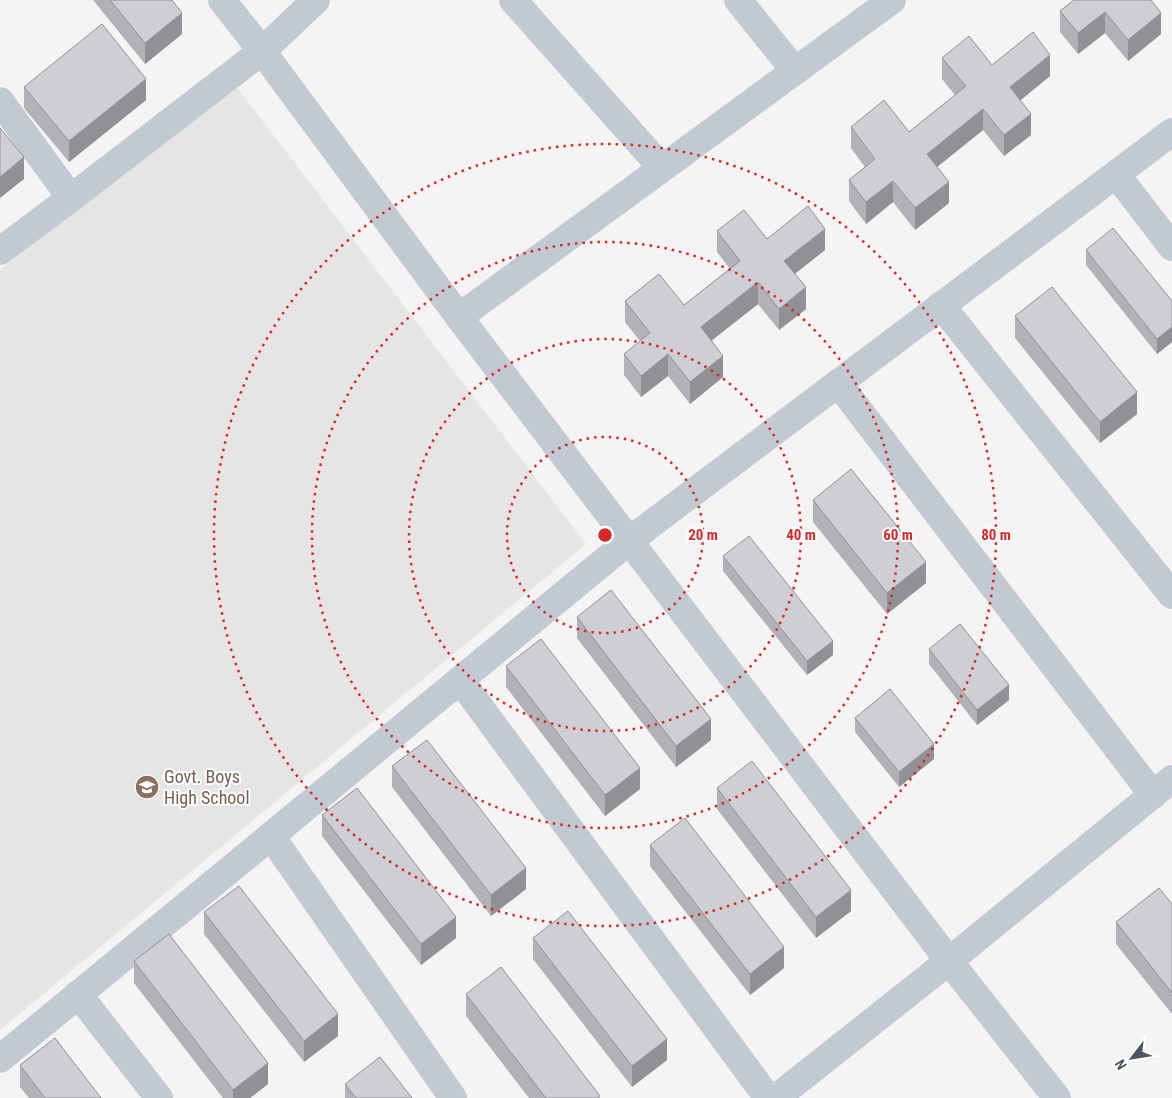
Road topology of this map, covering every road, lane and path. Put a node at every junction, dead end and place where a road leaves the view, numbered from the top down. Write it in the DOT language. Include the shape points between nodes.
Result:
graph roads {
  1 [pos="222,0"];
  2 [pos="316,0"];
  3 [pos="513,0"];
  4 [pos="738,0"];
  5 [pos="892,0"];
  6 [pos="262,51"];
  7 [pos="795,71"];
  8 [pos="0,101"];
  9 [pos="1172,132"];
  10 [pos="662,168"];
  11 [pos="1116,174"];
  12 [pos="72,198"];
  13 [pos="1172,247"];
  14 [pos="0,251"];
  15 [pos="941,305"];
  16 [pos="459,317"];
  17 [pos="838,383"];
  18 [pos="630,540"];
  19 [pos="1172,595"];
  20 [pos="460,680"];
  21 [pos="1162,787"];
  22 [pos="271,836"];
  23 [pos="949,961"];
  24 [pos="78,994"];
  25 [pos="0,1058"];
  26 [pos="158,1098"];
  27 [pos="453,1098"];
  28 [pos="768,1098"];
  29 [pos="776,1098"];
  30 [pos="1057,1098"];
  1 -- 6 [label="street"];
  2 -- 6 [label="street"];
  3 -- 10 [label="street"];
  4 -- 7 [label="street"];
  5 -- 7 [label="street"];
  6 -- 12 [label="street"];
  6 -- 16 [label="street"];
  7 -- 10 [label="street"];
  8 -- 12 [label="street"];
  9 -- 11 [label="street"];
  10 -- 16 [label="street"];
  11 -- 13 [label="street"];
  11 -- 15 [label="street"];
  12 -- 14 [label="street"];
  15 -- 17 [label="street"];
  15 -- 19 [label="street"];
  16 -- 18 [label="street"];
  17 -- 18 [label="street"];
  17 -- 21 [label="street"];
  18 -- 20 [label="street"];
  18 -- 23 [label="street"];
  20 -- 22 [label="street"];
  20 -- 28 [label="street"];
  21 -- 23 [label="street"];
  22 -- 24 [label="street"];
  22 -- 27 [label="street"];
  23 -- 29 [label="street"];
  23 -- 30 [label="street"];
  24 -- 25 [label="street"];
  24 -- 26 [label="street"];
}
